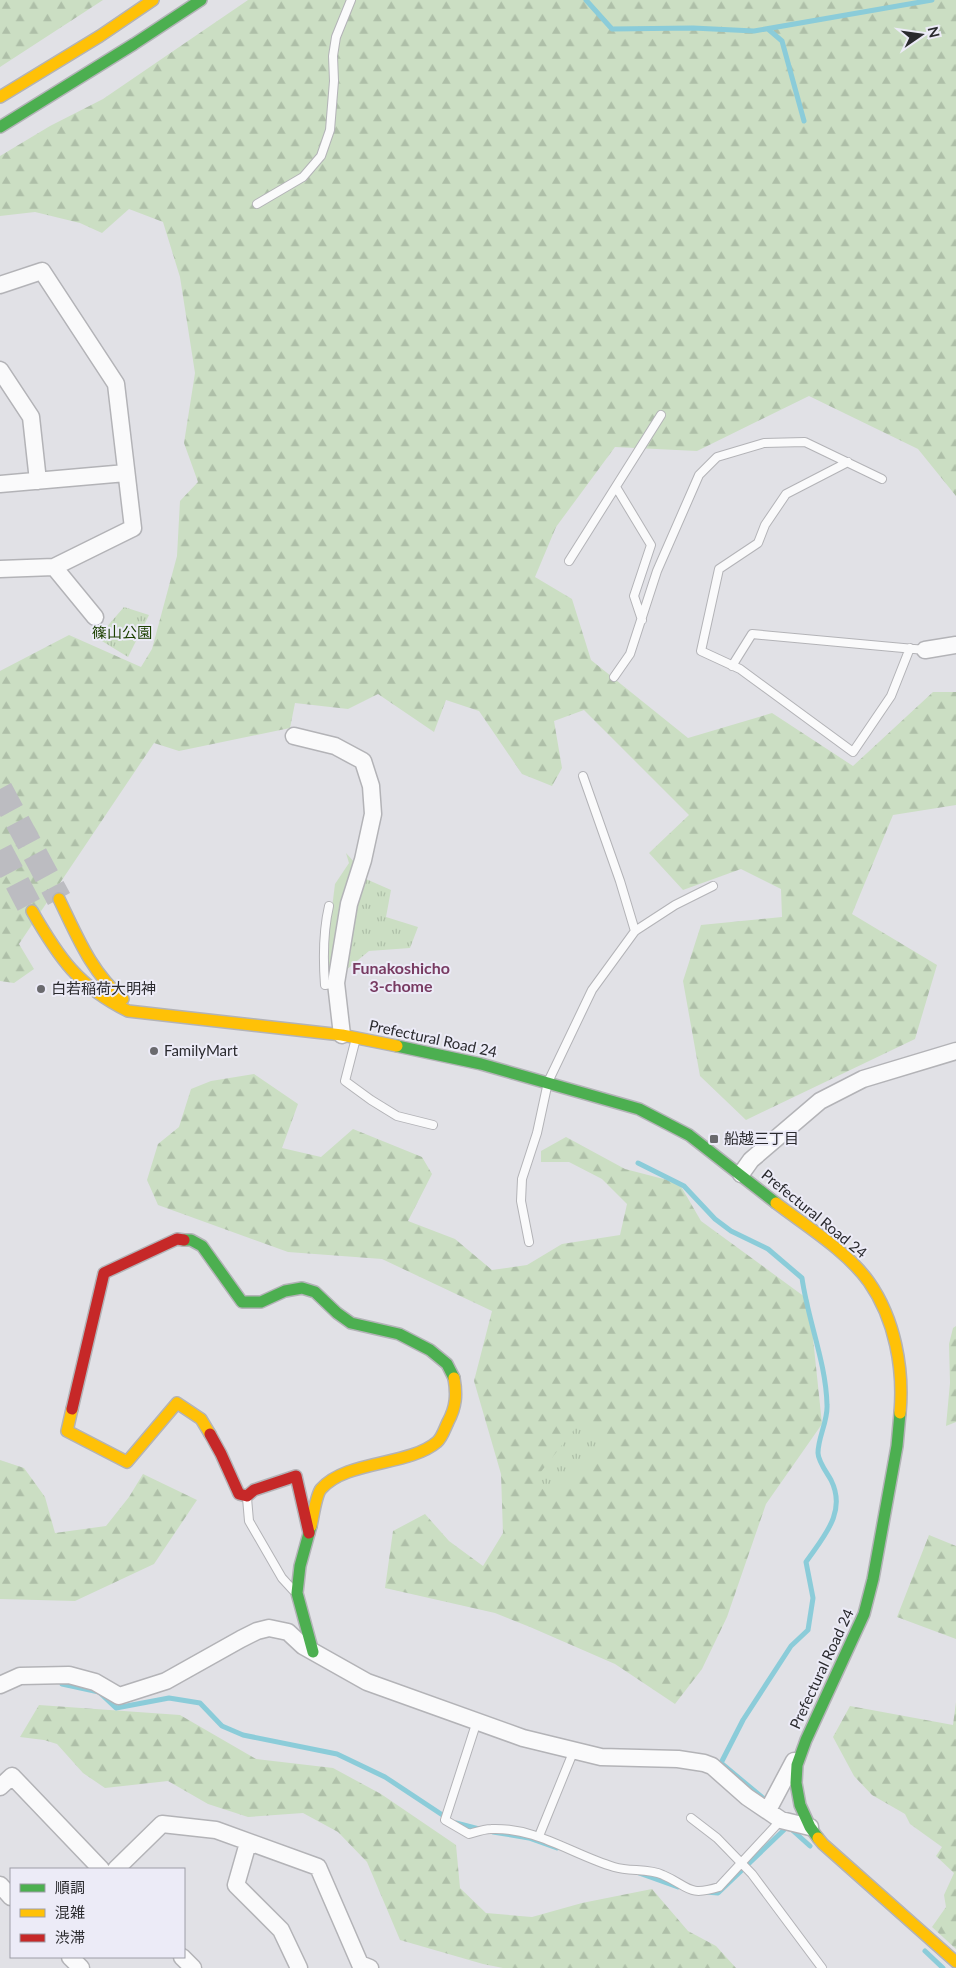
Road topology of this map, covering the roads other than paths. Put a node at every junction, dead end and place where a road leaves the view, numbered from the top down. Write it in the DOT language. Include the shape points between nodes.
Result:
graph roads {
  1 [pos="153,0"];
  2 [pos="201,0"];
  3 [pos="351,0"];
  4 [pos="0,97"];
  5 [pos="0,127"];
  6 [pos="257,204"];
  7 [pos="0,285"];
  8 [pos="0,370"];
  9 [pos="661,415"];
  10 [pos="848,462"];
  11 [pos="126,473"];
  12 [pos="882,479"];
  13 [pos="38,481"];
  14 [pos="0,484"];
  15 [pos="616,487"];
  16 [pos="569,561"];
  17 [pos="54,567"];
  18 [pos="0,569"];
  19 [pos="95,618"];
  20 [pos="642,620"];
  21 [pos="956,645"];
  22 [pos="918,649"];
  23 [pos="732,666"];
  24 [pos="614,677"];
  25 [pos="294,736"];
  26 [pos="583,776"];
  27 [pos="713,886"];
  28 [pos="59,899"];
  29 [pos="329,906"];
  30 [pos="32,912"];
  31 [pos="635,931"];
  32 [pos="336,983"];
  33 [pos="146,1014"];
  34 [pos="349,1036"];
  35 [pos="956,1051"];
  36 [pos="548,1082"];
  37 [pos="433,1125"];
  38 [pos="741,1174"];
  39 [pos="529,1242"];
  40 [pos="247,1496"];
  41 [pos="309,1533"];
  42 [pos="297,1594"];
  43 [pos="313,1652"];
  44 [pos="0,1684"];
  45 [pos="477,1721"];
  46 [pos="806,1740"];
  47 [pos="574,1750"];
  48 [pos="0,1787"];
  49 [pos="768,1810"];
  50 [pos="691,1818"];
  51 [pos="781,1820"];
  52 [pos="810,1827"];
  53 [pos="539,1836"];
  54 [pos="248,1843"];
  55 [pos="741,1863"];
  56 [pos="100,1868"];
  57 [pos="117,1868"];
  58 [pos="0,1885"];
  59 [pos="10,1896"];
  60 [pos="71,1958"];
  61 [pos="183,1958"];
  62 [pos="956,1962"];
  63 [pos="80,1968"];
  64 [pos="193,1968"];
  65 [pos="299,1968"];
  66 [pos="370,1968"];
  67 [pos="822,1968"];
  1 -- 4 [label="main road"];
  2 -- 5 [label="main road"];
  3 -- 6 [label="lane" via="336,37 330,130 321,156 303,177"];
  7 -- 11 [label="street" via="42,271 116,384"];
  8 -- 13 [label="street" via="31,417"];
  9 -- 15 [label="lane"];
  10 -- 12 [label="lane"];
  10 -- 20 [label="lane" via="804,442 764,443 717,457 699,475 657,571"];
  10 -- 23 [label="lane" via="786,494 758,543 719,569 701,651"];
  11 -- 13 [label="street"];
  11 -- 17 [label="street" via="133,528"];
  13 -- 14 [label="street"];
  15 -- 16 [label="lane"];
  15 -- 20 [label="lane" via="651,544 634,596"];
  17 -- 18 [label="street"];
  17 -- 19 [label="street"];
  20 -- 24 [label="lane" via="630,654"];
  21 -- 22 [label="street"];
  22 -- 23 [label="lane" via="752,634"];
  22 -- 23 [label="lane" via="854,752"];
  25 -- 32 [label="street" via="335,746 363,761 371,786 373,814 349,904"];
  26 -- 31 [label="lane"];
  27 -- 31 [label="lane" via="675,905"];
  28 -- 33 [label="main road, Prefectural Road 24" via="106,984"];
  29 -- 32 [label="lane" via="323,956 325,985"];
  30 -- 33 [label="main road, Prefectural Road 24" via="71,972 92,991 128,1011"];
  31 -- 36 [label="lane" via="592,990"];
  32 -- 34 [label="street"];
  33 -- 34 [label="main road, Prefectural Road 24"];
  34 -- 36 [label="main road, Prefectural Road 24"];
  34 -- 37 [label="lane" via="345,1080 397,1116"];
  35 -- 38 [label="street" via="863,1079 820,1101 751,1160"];
  36 -- 38 [label="main road, Prefectural Road 24" via="640,1109 689,1135"];
  36 -- 39 [label="lane" via="537,1133 522,1179 521,1201"];
  38 -- 46 [label="main road, Prefectural Road 24" via="844,1256 870,1282 888,1320 899,1359 901,1401 897,1446 873,1578 864,1614"];
  40 -- 41 [label="main road" via="254,1490 296,1476"];
  40 -- 41 [label="main road" via="239,1494 201,1419 177,1403 127,1462 67,1430 104,1273 177,1239 191,1240 202,1246 242,1302 261,1302 285,1291 302,1288 314,1292 351,1323 399,1334 430,1350 447,1364 454,1379 457,1398 439,1441 422,1452 336,1478 320,1490"];
  40 -- 42 [label="lane" via="249,1522 282,1578"];
  41 -- 42 [label="main road"];
  42 -- 43 [label="main road"];
  43 -- 44 [label="street" via="288,1632 269,1628 256,1631 166,1681 119,1696 95,1682 69,1675 20,1676"];
  43 -- 45 [label="street" via="367,1682"];
  45 -- 47 [label="street" via="523,1738"];
  45 -- 53 [label="lane" via="444,1820 469,1834 491,1828"];
  46 -- 49 [label="street"];
  46 -- 52 [label="main road, Prefectural Road 24" via="796,1765 796,1783 800,1805"];
  47 -- 49 [label="street" via="601,1757 704,1763"];
  47 -- 53 [label="lane"];
  48 -- 56 [label="street" via="12,1776"];
  49 -- 51 [label="street"];
  50 -- 55 [label="lane" via="717,1838"];
  51 -- 52 [label="street"];
  51 -- 55 [label="lane"];
  52 -- 62 [label="main road, Prefectural Road 24" via="823,1844"];
  53 -- 55 [label="lane" via="616,1868 662,1874 691,1892 719,1888"];
  54 -- 57 [label="street" via="216,1830 162,1824"];
  54 -- 65 [label="street" via="236,1885 280,1930"];
  54 -- 66 [label="street" via="318,1867 360,1964"];
  55 -- 67 [label="lane"];
  58 -- 59 [label="street"];
  60 -- 63 [label="street"];
  61 -- 64 [label="street"];
}
